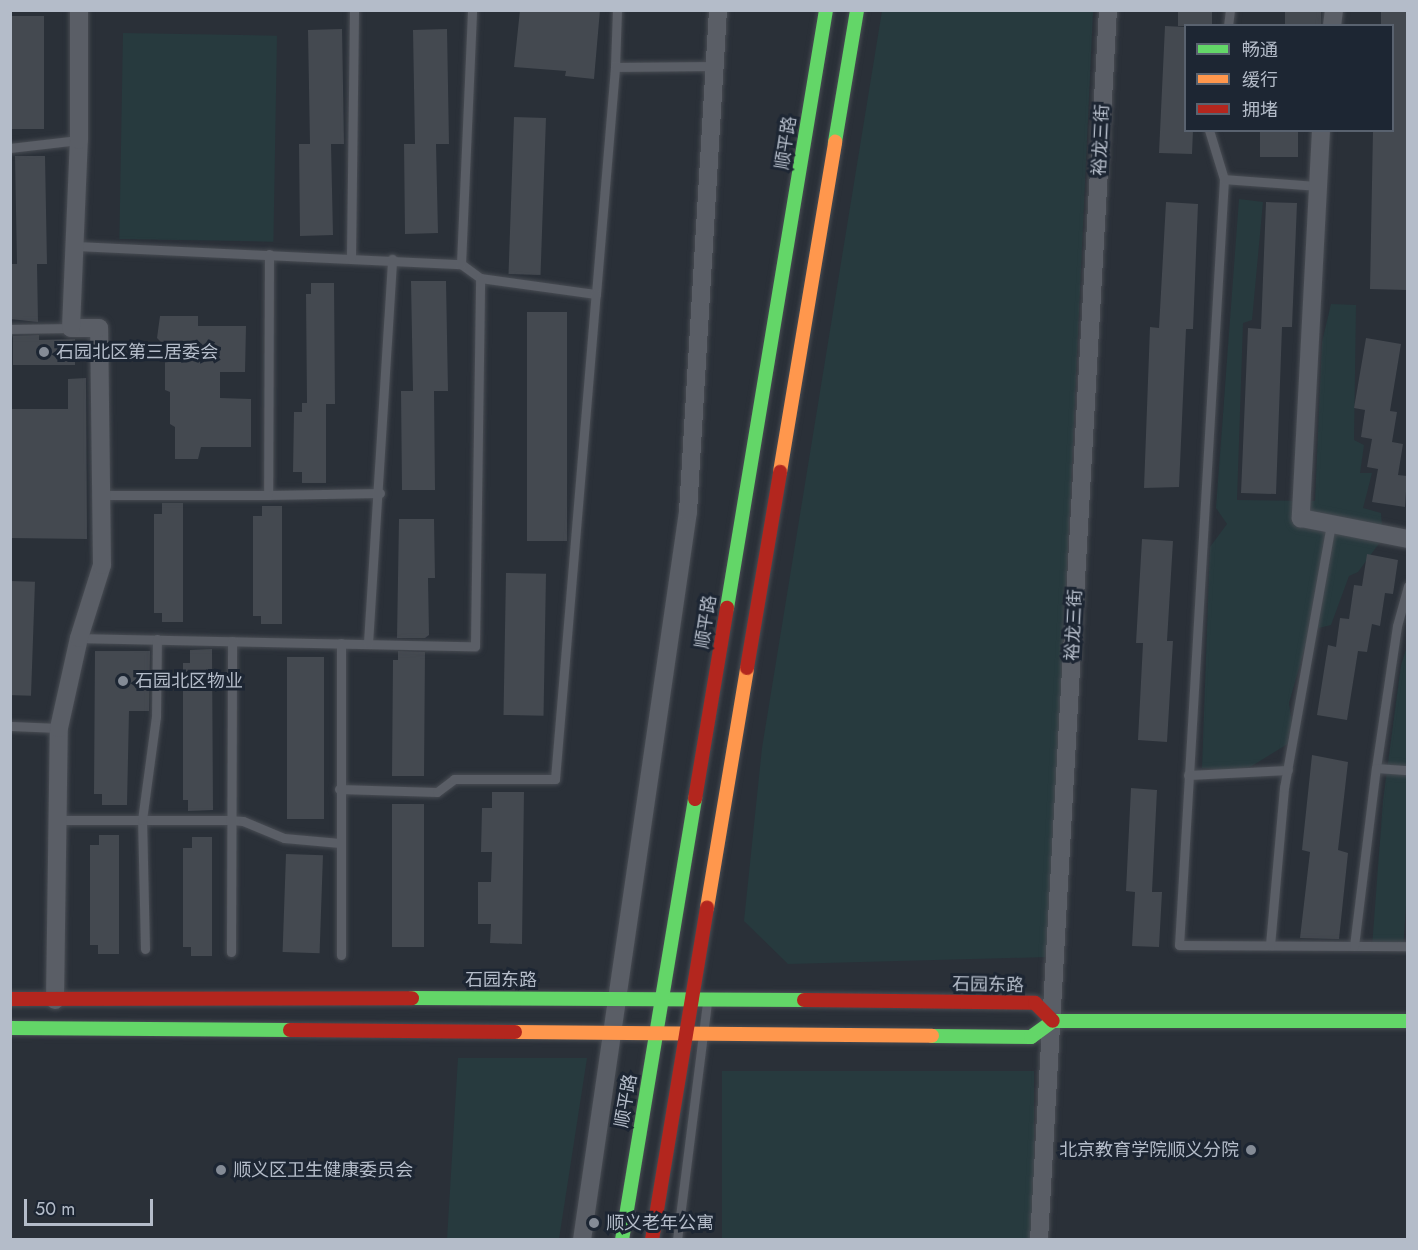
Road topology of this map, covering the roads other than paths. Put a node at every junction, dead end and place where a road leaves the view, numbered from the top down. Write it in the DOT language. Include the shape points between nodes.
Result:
graph roads {
  1 [pos="79,10"];
  2 [pos="354,10"];
  3 [pos="472,10"];
  4 [pos="617,10"];
  5 [pos="718,10"];
  6 [pos="826,10"];
  7 [pos="857,10"];
  8 [pos="1108,10"];
  9 [pos="615,66"];
  10 [pos="713,66"];
  11 [pos="1210,132"];
  12 [pos="1321,132"];
  13 [pos="79,141"];
  14 [pos="10,148"];
  15 [pos="1224,179"];
  16 [pos="1318,186"];
  17 [pos="76,246"];
  18 [pos="269,254"];
  19 [pos="351,256"];
  20 [pos="392,259"];
  21 [pos="461,264"];
  22 [pos="480,278"];
  23 [pos="596,294"];
  24 [pos="71,328"];
  25 [pos="10,329"];
  26 [pos="380,493"];
  27 [pos="100,495"];
  28 [pos="268,495"];
  29 [pos="1330,524"];
  30 [pos="1407,539"];
  31 [pos="1407,586"];
  32 [pos="79,638"];
  33 [pos="157,639"];
  34 [pos="232,640"];
  35 [pos="341,642"];
  36 [pos="368,642"];
  37 [pos="10,726"];
  38 [pos="59,728"];
  39 [pos="1376,768"];
  40 [pos="1288,770"];
  41 [pos="1407,770"];
  42 [pos="1188,775"];
  43 [pos="339,789"];
  44 [pos="57,820"];
  45 [pos="142,820"];
  46 [pos="230,820"];
  47 [pos="340,843"];
  48 [pos="1270,945"];
  49 [pos="1354,946"];
  50 [pos="1407,946"];
  51 [pos="145,949"];
  52 [pos="231,952"];
  53 [pos="340,955"];
  54 [pos="616,998"];
  55 [pos="661,998"];
  56 [pos="692,998"];
  57 [pos="708,998"];
  58 [pos="10,999"];
  59 [pos="55,1000"];
  60 [pos="1407,1021"];
  61 [pos="1053,1022"];
  62 [pos="10,1028"];
  63 [pos="612,1032"];
  64 [pos="656,1032"];
  65 [pos="686,1035"];
  66 [pos="704,1036"];
  67 [pos="582,1239"];
  68 [pos="621,1239"];
  69 [pos="652,1239"];
  70 [pos="677,1239"];
  71 [pos="1039,1239"];
  1 -- 13 [label="street"];
  2 -- 19 [label="lane"];
  3 -- 21 [label="lane"];
  4 -- 9 [label="lane"];
  5 -- 10 [label="street"];
  6 -- 55 [label="main road, 顺平路"];
  7 -- 56 [label="main road"];
  8 -- 61 [label="street, 裕龙三街"];
  9 -- 10 [label="lane"];
  9 -- 23 [label="lane"];
  10 -- 54 [label="street" via="688,512"];
  11 -- 15 [label="lane"];
  12 -- 16 [label="street"];
  13 -- 14 [label="lane"];
  13 -- 17 [label="street"];
  15 -- 16 [label="lane"];
  15 -- 42 [label="lane"];
  16 -- 29 [label="street" via="1301,518"];
  17 -- 18 [label="lane"];
  17 -- 24 [label="street"];
  18 -- 19 [label="lane"];
  18 -- 28 [label="lane"];
  19 -- 20 [label="lane"];
  20 -- 21 [label="lane"];
  20 -- 26 [label="lane"];
  21 -- 22 [label="lane"];
  22 -- 23 [label="lane"];
  22 -- 36 [label="lane" via="475,646"];
  23 -- 43 [label="lane" via="555,779 454,779 437,792"];
  24 -- 25 [label="lane"];
  24 -- 27 [label="street" via="99,328"];
  26 -- 28 [label="lane"];
  26 -- 36 [label="lane"];
  27 -- 28 [label="lane"];
  27 -- 32 [label="street" via="102,566"];
  29 -- 30 [label="street"];
  29 -- 40 [label="lane"];
  31 -- 39 [label="lane" via="1396,626"];
  32 -- 33 [label="lane"];
  32 -- 38 [label="street"];
  33 -- 34 [label="lane"];
  33 -- 45 [label="lane" via="156,717"];
  34 -- 35 [label="lane"];
  34 -- 46 [label="lane"];
  35 -- 36 [label="lane"];
  35 -- 43 [label="lane"];
  37 -- 38 [label="lane"];
  38 -- 44 [label="street"];
  39 -- 41 [label="lane"];
  39 -- 49 [label="lane"];
  40 -- 42 [label="lane"];
  40 -- 48 [label="lane"];
  42 -- 48 [label="lane" via="1179,945"];
  43 -- 47 [label="lane"];
  44 -- 45 [label="lane"];
  44 -- 59 [label="street"];
  45 -- 46 [label="lane"];
  45 -- 51 [label="lane"];
  46 -- 47 [label="lane" via="243,821 284,838"];
  46 -- 52 [label="lane"];
  47 -- 53 [label="lane"];
  48 -- 49 [label="lane"];
  49 -- 50 [label="lane"];
  54 -- 55 [label="main road, 石园东路"];
  54 -- 59 [label="main road, 石园东路"];
  54 -- 63 [label="street"];
  55 -- 56 [label="main road, 石园东路"];
  55 -- 64 [label="main road, 顺平路"];
  56 -- 57 [label="main road, 石园东路"];
  56 -- 65 [label="main road"];
  57 -- 61 [label="main road, 石园东路" via="1035,1003"];
  57 -- 66 [label="lane"];
  58 -- 59 [label="main road, 石园东路"];
  60 -- 61 [label="main road"];
  61 -- 66 [label="main road" via="1031,1037"];
  61 -- 71 [label="street, 裕龙三街"];
  62 -- 63 [label="main road"];
  63 -- 64 [label="main road"];
  63 -- 67 [label="street"];
  64 -- 65 [label="main road"];
  64 -- 68 [label="main road, 顺平路"];
  65 -- 66 [label="main road"];
  65 -- 69 [label="main road"];
  66 -- 70 [label="lane"];
}
